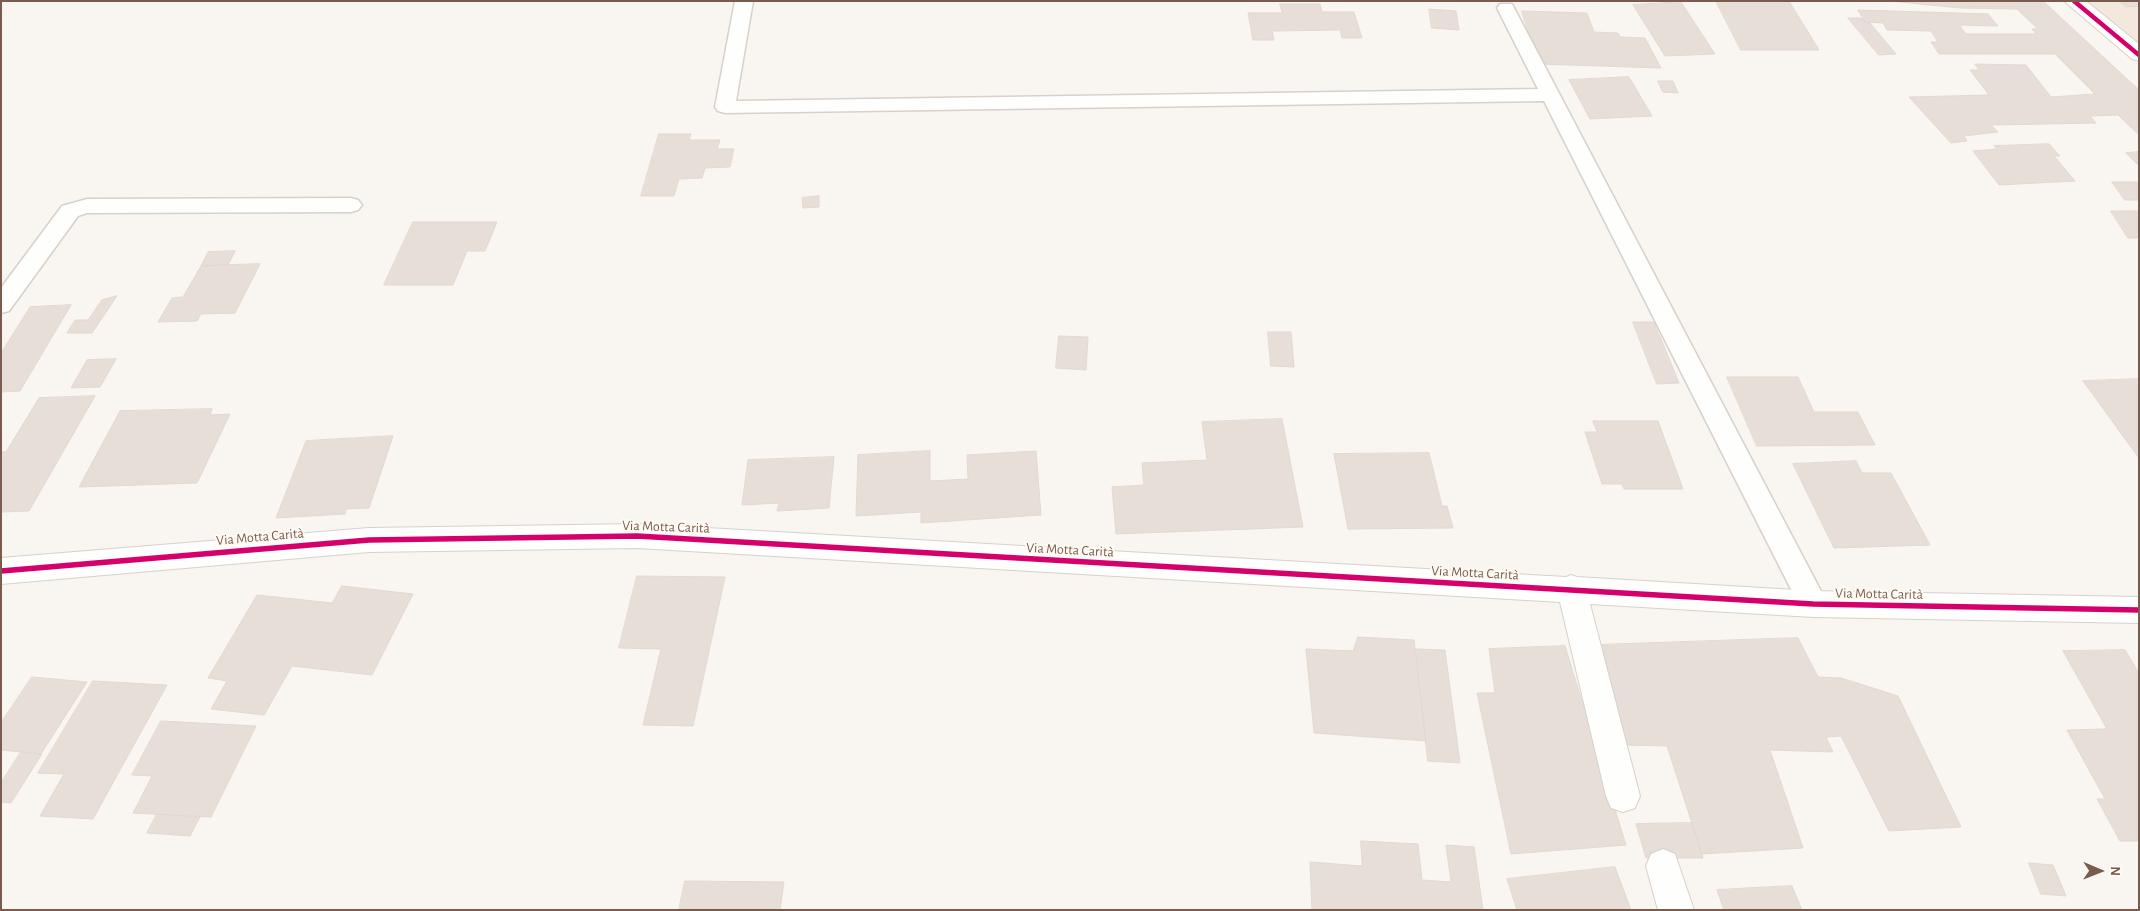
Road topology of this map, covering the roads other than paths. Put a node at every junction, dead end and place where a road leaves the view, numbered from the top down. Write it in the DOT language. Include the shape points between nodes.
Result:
graph roads {
  1 [pos="744,1"];
  2 [pos="2074,1"];
  3 [pos="1506,8"];
  4 [pos="2139,54"];
  5 [pos="1551,94"];
  6 [pos="351,205"];
  7 [pos="1,305"];
  8 [pos="1,571"];
  9 [pos="1571,588"];
  10 [pos="1813,604"];
  11 [pos="2139,610"];
  12 [pos="1623,796"];
  13 [pos="1663,866"];
  14 [pos="1676,910"];
  1 -- 5 [label="lane" via="725,107"];
  2 -- 4 [label="street"];
  3 -- 5 [label="lane"];
  5 -- 10 [label="lane"];
  6 -- 7 [label="lane" via="87,206 70,211"];
  8 -- 9 [label="street, Via Motta Carità" via="369,540 636,536"];
  9 -- 10 [label="street, Via Motta Carità"];
  9 -- 12 [label="street"];
  10 -- 11 [label="street, Via Motta Carità"];
  13 -- 14 [label="street"];
}
